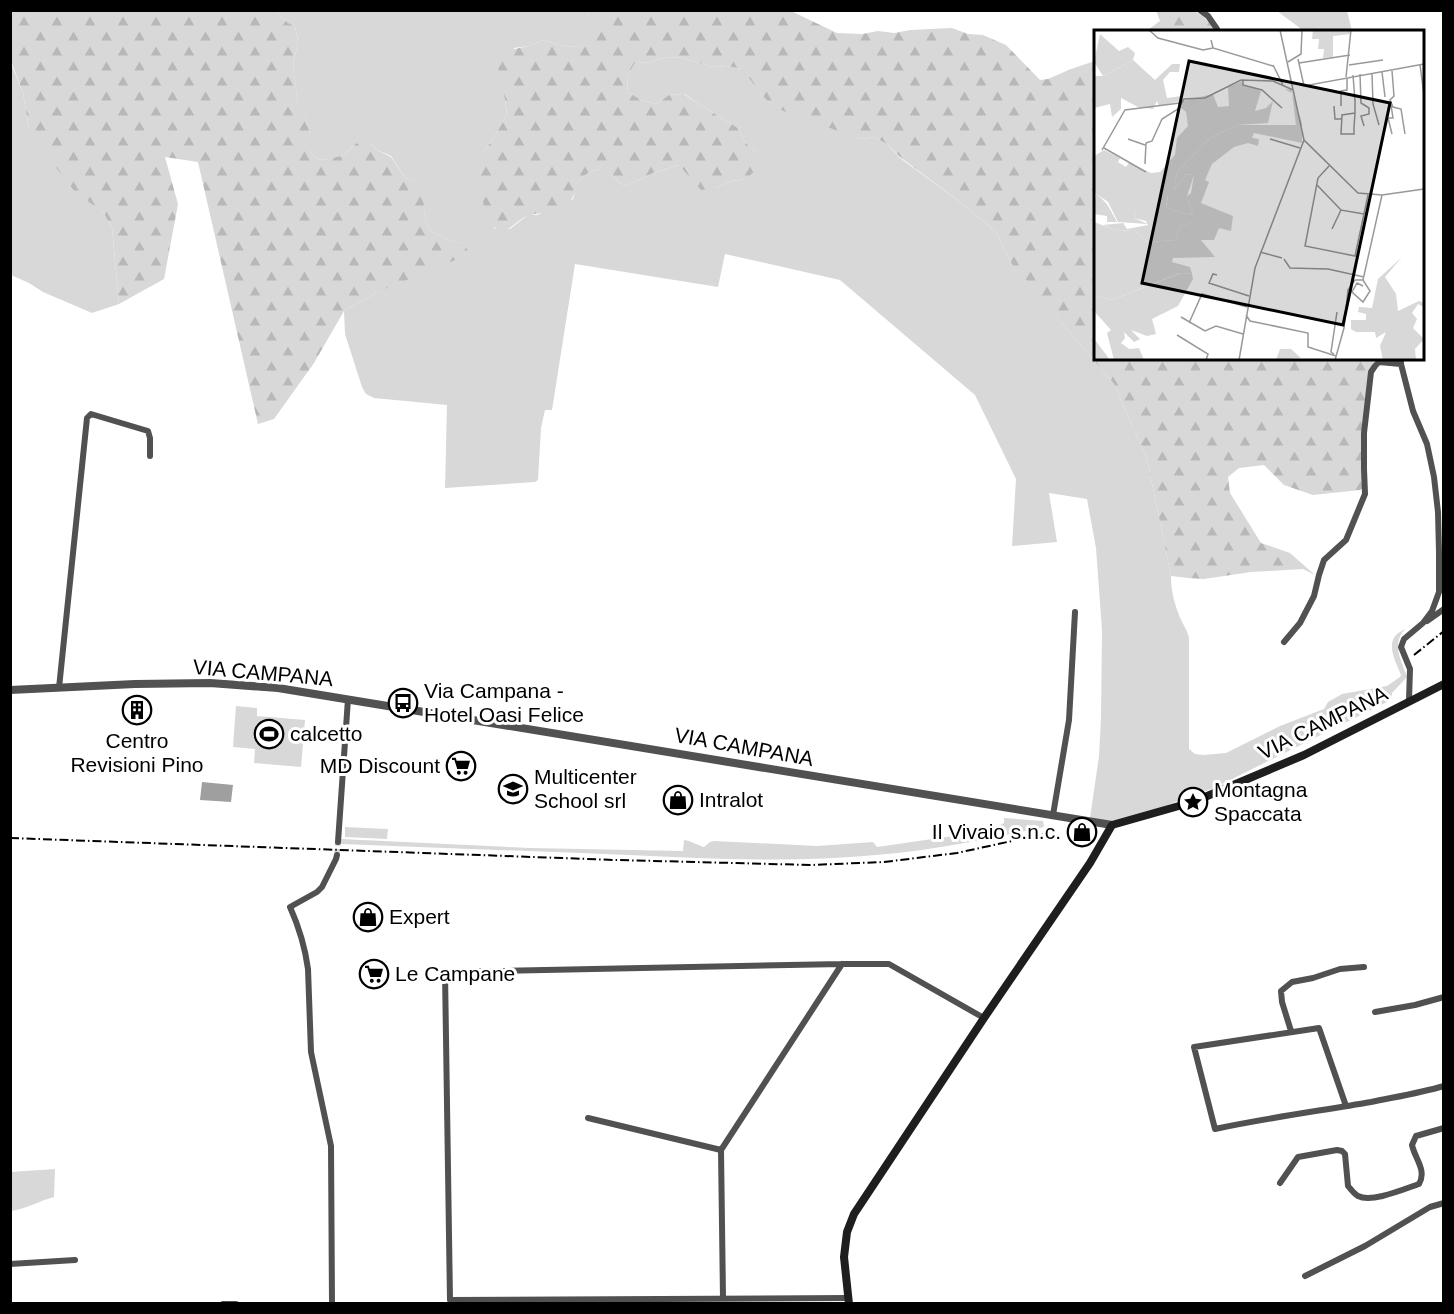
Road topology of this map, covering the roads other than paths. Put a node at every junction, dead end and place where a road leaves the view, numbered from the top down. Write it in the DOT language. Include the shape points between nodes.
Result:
graph roads {
  1 [pos="1200,10"];
  2 [pos="1217,30"];
  3 [pos="1401,361"];
  4 [pos="150,456"];
  5 [pos="1443,609"];
  6 [pos="1075,612"];
  7 [pos="1424,623"];
  8 [pos="1284,642"];
  9 [pos="1443,684"];
  10 [pos="59,688"];
  11 [pos="10,690"];
  12 [pos="348,699"];
  13 [pos="1409,700"];
  14 [pos="1053,815"];
  15 [pos="1112,825"];
  16 [pos="338,842"];
  17 [pos="337,855"];
  18 [pos="842,964"];
  19 [pos="1364,967"];
  20 [pos="1443,997"];
  21 [pos="1375,1012"];
  22 [pos="984,1018"];
  23 [pos="1291,1031"];
  24 [pos="1443,1086"];
  25 [pos="1346,1106"];
  26 [pos="588,1118"];
  27 [pos="1443,1128"];
  28 [pos="721,1150"];
  29 [pos="1280,1183"];
  30 [pos="1443,1203"];
  31 [pos="75,1260"];
  32 [pos="10,1264"];
  33 [pos="1305,1276"];
  34 [pos="723,1299"];
  35 [pos="849,1301"];
  36 [pos="223,1304"];
  37 [pos="237,1304"];
  38 [pos="332,1304"];
  1 -- 2 [label="street"];
  3 -- 7 [label="street" via="1413,411 1427,444 1438,512 1439,592"];
  3 -- 8 [label="street" via="1379,362 1371,372 1364,433 1365,494 1346,540 1324,560 1314,596 1300,624"];
  4 -- 10 [label="street" via="148,431 91,414 87,418"];
  5 -- 7 [label="street"];
  6 -- 14 [label="street" via="1069,720"];
  7 -- 13 [label="street" via="1404,639 1401,647 1410,669"];
  9 -- 13 [label="main road, VIA CAMPANA"];
  10 -- 11 [label="street, VIA CAMPANA"];
  10 -- 12 [label="street, VIA CAMPANA" via="210,682"];
  12 -- 14 [label="street, VIA CAMPANA"];
  12 -- 16 [label="street"];
  13 -- 15 [label="main road, VIA CAMPANA" via="1304,755 1203,798"];
  14 -- 15 [label="street, VIA CAMPANA"];
  15 -- 22 [label="main road"];
  17 -- 38 [label="street" via="322,887 290,907 306,955 310,1052 331,1146"];
  18 -- 22 [label="street" via="889,964"];
  18 -- 28 [label="street"];
  18 -- 34 [label="street" via="446,972 450,1300"];
  19 -- 23 [label="street" via="1292,982 1281,991"];
  20 -- 21 [label="street"];
  22 -- 35 [label="main road" via="854,1214 844,1257"];
  23 -- 25 [label="street" via="1319,1028"];
  23 -- 25 [label="street" via="1194,1047 1215,1129"];
  24 -- 25 [label="street"];
  26 -- 28 [label="street"];
  27 -- 29 [label="street" via="1416,1136 1413,1141 1423,1174 1419,1184 1370,1198 1359,1197 1348,1186 1346,1155 1337,1150 1298,1157"];
  28 -- 34 [label="street"];
  30 -- 33 [label="street"];
  31 -- 32 [label="street"];
  34 -- 35 [label="street"];
  36 -- 37 [label="street"];
}
